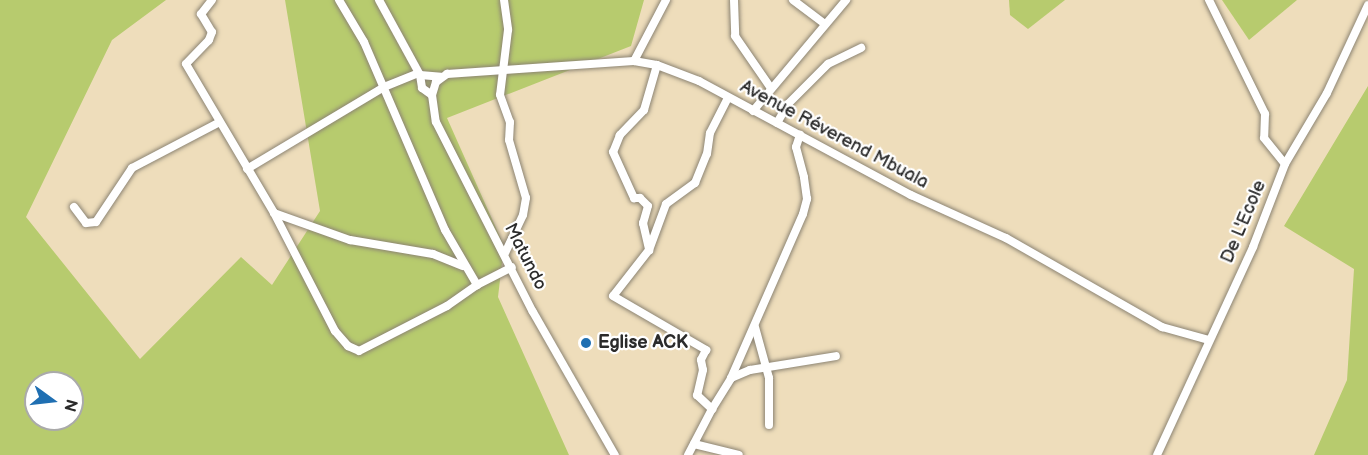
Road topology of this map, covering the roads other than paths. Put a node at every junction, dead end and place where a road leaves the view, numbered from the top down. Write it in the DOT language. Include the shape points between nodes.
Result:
graph roads {
  1 [pos="212,0"];
  2 [pos="339,0"];
  3 [pos="379,0"];
  4 [pos="504,0"];
  5 [pos="666,0"];
  6 [pos="734,0"];
  7 [pos="793,0"];
  8 [pos="846,0"];
  9 [pos="1209,0"];
  10 [pos="1368,5"];
  11 [pos="823,23"];
  12 [pos="861,48"];
  13 [pos="634,61"];
  14 [pos="657,65"];
  15 [pos="502,69"];
  16 [pos="419,74"];
  17 [pos="441,77"];
  18 [pos="384,87"];
  19 [pos="770,87"];
  20 [pos="432,95"];
  21 [pos="728,98"];
  22 [pos="753,111"];
  23 [pos="218,123"];
  24 [pos="777,123"];
  25 [pos="800,135"];
  26 [pos="1285,164"];
  27 [pos="247,169"];
  28 [pos="74,207"];
  29 [pos="274,213"];
  30 [pos="649,250"];
  31 [pos="505,253"];
  32 [pos="512,267"];
  33 [pos="466,268"];
  34 [pos="477,285"];
  35 [pos="755,327"];
  36 [pos="1209,340"];
  37 [pos="836,356"];
  38 [pos="766,367"];
  39 [pos="731,378"];
  40 [pos="712,409"];
  41 [pos="769,425"];
  42 [pos="694,444"];
  43 [pos="615,455"];
  44 [pos="688,455"];
  45 [pos="739,455"];
  46 [pos="1157,455"];
  1 -- 23 [label="street" via="201,14 212,32 209,40 186,62"];
  2 -- 18 [label="street"];
  3 -- 16 [label="street, Matundo"];
  4 -- 15 [label="street" via="508,30"];
  5 -- 13 [label="street"];
  6 -- 19 [label="street" via="735,36"];
  7 -- 11 [label="street"];
  8 -- 11 [label="street"];
  9 -- 26 [label="street" via="1264,114 1264,138"];
  10 -- 26 [label="street, De L'Ecole" via="1326,93"];
  11 -- 19 [label="street"];
  12 -- 24 [label="street" via="828,64 788,104"];
  13 -- 14 [label="street, Avenue Réverend Mbuala"];
  13 -- 15 [label="street, Avenue Réverend Mbuala"];
  14 -- 21 [label="street, Avenue Réverend Mbuala" via="688,75"];
  14 -- 30 [label="street" via="644,110 620,135 613,152 634,198 648,206 643,223"];
  15 -- 17 [label="street, Avenue Réverend Mbuala"];
  15 -- 31 [label="street" via="500,95 510,122 509,140 526,198 523,215"];
  16 -- 17 [label="street, Avenue Réverend Mbuala"];
  16 -- 18 [label="street"];
  16 -- 20 [label="street, Matundo" via="422,88"];
  17 -- 20 [label="street"];
  18 -- 27 [label="street"];
  18 -- 33 [label="street" via="428,192"];
  19 -- 22 [label="street"];
  20 -- 31 [label="street, Matundo" via="436,122"];
  21 -- 22 [label="street, Avenue Réverend Mbuala"];
  21 -- 30 [label="street" via="709,136 707,154 696,180 666,204"];
  22 -- 24 [label="street, Avenue Réverend Mbuala"];
  23 -- 27 [label="street"];
  23 -- 28 [label="street" via="132,168 93,224 84,221"];
  24 -- 25 [label="street, Avenue Réverend Mbuala"];
  25 -- 35 [label="street" via="796,147 807,199"];
  25 -- 36 [label="street, Avenue Réverend Mbuala" via="911,195 1006,238 1162,327"];
  26 -- 36 [label="street, De L'Ecole"];
  27 -- 29 [label="street"];
  29 -- 33 [label="street" via="350,240 433,254"];
  29 -- 34 [label="street" via="335,330 348,346 359,351 447,306"];
  30 -- 40 [label="street" via="613,296 706,350 701,360 704,370 698,395"];
  31 -- 32 [label="street, Matundo"];
  32 -- 34 [label="street"];
  32 -- 43 [label="street, Matundo"];
  33 -- 34 [label="street"];
  35 -- 38 [label="street"];
  35 -- 39 [label="street"];
  36 -- 46 [label="street, De L'Ecole"];
  37 -- 38 [label="street"];
  38 -- 39 [label="street"];
  38 -- 41 [label="street"];
  39 -- 40 [label="street"];
  40 -- 42 [label="street"];
  42 -- 44 [label="street"];
  42 -- 45 [label="street"];
}
